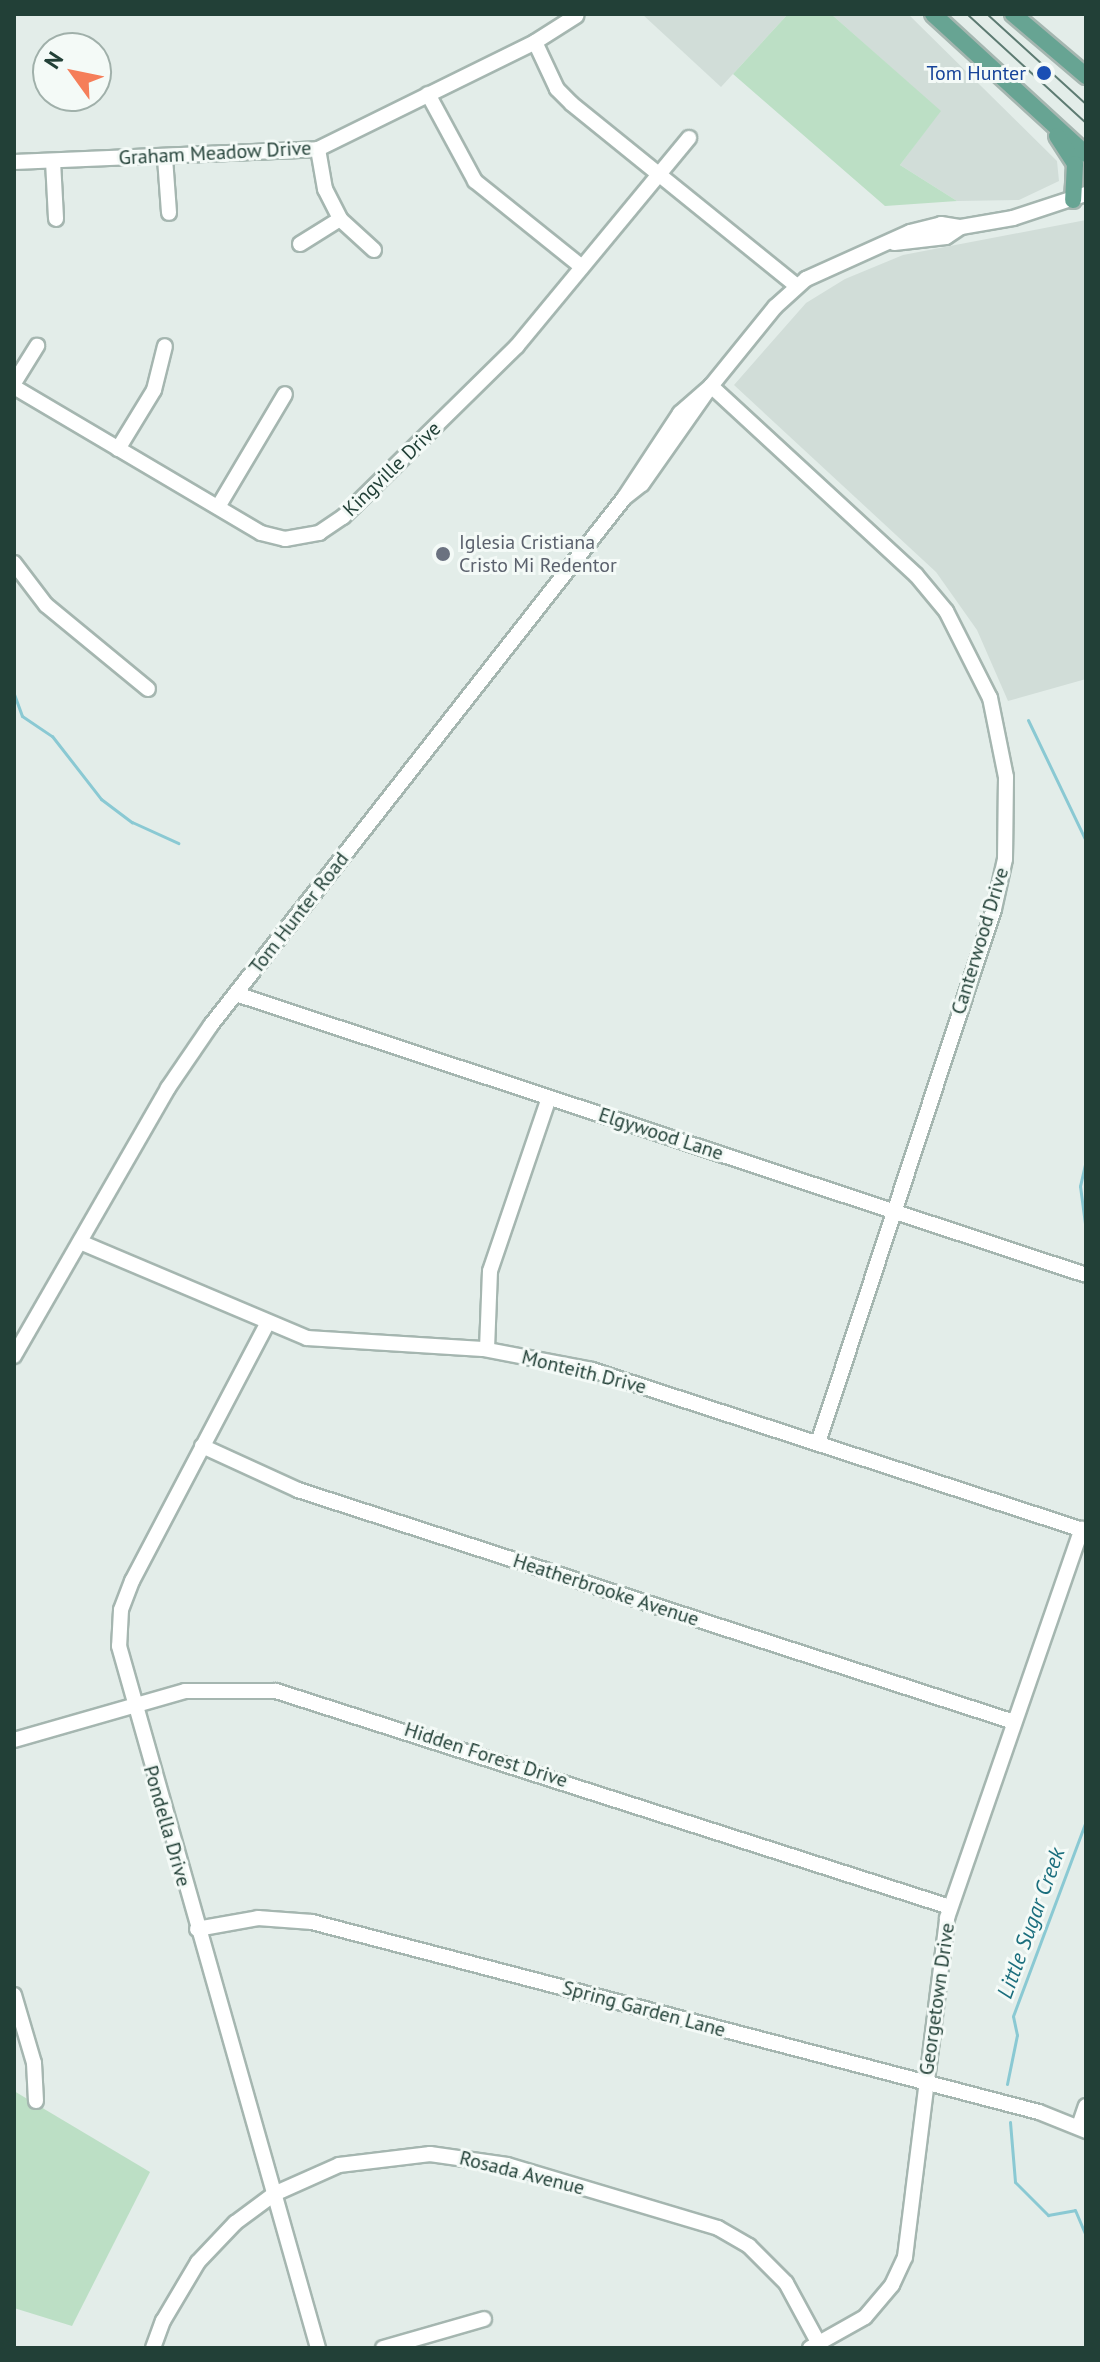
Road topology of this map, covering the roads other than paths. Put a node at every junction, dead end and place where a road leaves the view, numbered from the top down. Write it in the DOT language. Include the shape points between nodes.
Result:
graph roads {
  1 [pos="933,14"];
  2 [pos="1013,14"];
  3 [pos="576,16"];
  4 [pos="535,42"];
  5 [pos="1086,76"];
  6 [pos="428,94"];
  7 [pos="1046,117"];
  8 [pos="689,138"];
  9 [pos="318,149"];
  10 [pos="1086,154"];
  11 [pos="165,158"];
  12 [pos="53,161"];
  13 [pos="14,162"];
  14 [pos="660,171"];
  15 [pos="1079,197"];
  16 [pos="169,213"];
  17 [pos="56,219"];
  18 [pos="340,219"];
  19 [pos="300,244"];
  20 [pos="374,250"];
  21 [pos="582,267"];
  22 [pos="797,286"];
  23 [pos="37,346"];
  24 [pos="165,346"];
  25 [pos="14,385"];
  26 [pos="711,386"];
  27 [pos="285,394"];
  28 [pos="118,449"];
  29 [pos="218,507"];
  30 [pos="14,563"];
  31 [pos="148,689"];
  32 [pos="236,994"];
  33 [pos="549,1098"];
  34 [pos="894,1211"];
  35 [pos="80,1242"];
  36 [pos="1086,1275"];
  37 [pos="267,1324"];
  38 [pos="487,1349"];
  39 [pos="14,1356"];
  40 [pos="818,1443"];
  41 [pos="202,1446"];
  42 [pos="1084,1530"];
  43 [pos="133,1707"];
  44 [pos="1014,1722"];
  45 [pos="14,1740"];
  46 [pos="950,1907"];
  47 [pos="197,1929"];
  48 [pos="14,1995"];
  49 [pos="926,2083"];
  50 [pos="36,2101"];
  51 [pos="1086,2106"];
  52 [pos="1082,2128"];
  53 [pos="274,2194"];
  54 [pos="484,2319"];
  55 [pos="814,2346"];
  56 [pos="153,2348"];
  57 [pos="318,2348"];
  58 [pos="383,2348"];
  1 -- 7 [label="main road"];
  2 -- 5 [label="main road"];
  3 -- 4 [label="street, Graham Meadow Drive"];
  4 -- 6 [label="street, Graham Meadow Drive"];
  4 -- 14 [label="street" via="564,96"];
  6 -- 9 [label="street, Graham Meadow Drive"];
  6 -- 21 [label="street" via="475,181"];
  7 -- 10 [label="main road"];
  7 -- 15 [label="main road" via="1075,164"];
  8 -- 14 [label="street, Kingville Drive"];
  9 -- 11 [label="street, Graham Meadow Drive"];
  9 -- 18 [label="street" via="325,189"];
  11 -- 12 [label="street, Graham Meadow Drive"];
  11 -- 16 [label="street"];
  12 -- 13 [label="street, Graham Meadow Drive"];
  12 -- 17 [label="street"];
  14 -- 21 [label="street, Kingville Drive"];
  14 -- 22 [label="street"];
  15 -- 22 [label="street, Tom Hunter Road" via="961,227 946,237 847,256"];
  18 -- 19 [label="street"];
  18 -- 20 [label="street"];
  21 -- 29 [label="street, Kingville Drive" via="517,346 330,527 308,537 272,537"];
  22 -- 26 [label="street, Tom Hunter Road"];
  23 -- 25 [label="street"];
  24 -- 28 [label="street" via="154,390"];
  25 -- 28 [label="street, Kingville Drive"];
  26 -- 32 [label="street, Tom Hunter Road" via="642,484 624,498"];
  26 -- 34 [label="street, Canterwood Drive" via="931,592 981,675 1002,745 1008,827 998,892"];
  27 -- 29 [label="street"];
  28 -- 29 [label="street, Kingville Drive"];
  30 -- 31 [label="street" via="46,605"];
  32 -- 33 [label="street, Elgywood Lane"];
  32 -- 35 [label="street, Tom Hunter Road" via="168,1088"];
  33 -- 34 [label="street, Elgywood Lane"];
  33 -- 38 [label="street" via="490,1271"];
  34 -- 36 [label="street, Elgywood Lane"];
  34 -- 40 [label="street, Canterwood Drive"];
  35 -- 37 [label="street, Monteith Drive"];
  35 -- 39 [label="street, Tom Hunter Road"];
  37 -- 38 [label="street, Monteith Drive" via="326,1341"];
  37 -- 41 [label="street, Pondella Drive"];
  38 -- 40 [label="street, Monteith Drive" via="617,1377"];
  40 -- 42 [label="street, Monteith Drive"];
  41 -- 43 [label="street, Pondella Drive" via="121,1610 119,1646"];
  41 -- 44 [label="street, Heatherbrooke Avenue" via="298,1490"];
  42 -- 44 [label="street, Georgetown Drive"];
  43 -- 45 [label="street, Hidden Forest Drive"];
  43 -- 46 [label="street, Hidden Forest Drive" via="216,1688 306,1697"];
  43 -- 47 [label="street, Pondella Drive"];
  44 -- 46 [label="street, Georgetown Drive"];
  46 -- 49 [label="street, Georgetown Drive"];
  47 -- 49 [label="street, Spring Garden Lane" via="258,1918 312,1922"];
  47 -- 53 [label="street, Pondella Drive"];
  48 -- 50 [label="street" via="34,2063"];
  49 -- 52 [label="street, Spring Garden Lane"];
  49 -- 55 [label="street, Georgetown Drive" via="905,2257 880,2302 848,2330"];
  51 -- 52 [label="street"];
  53 -- 55 [label="street, Rosada Avenue" via="309,2176 368,2158 430,2154 507,2165 696,2220 738,2240 786,2283"];
  53 -- 56 [label="street, Rosada Avenue" via="235,2223 198,2262 169,2308"];
  53 -- 57 [label="street, Pondella Drive"];
  54 -- 58 [label="street"];
}
